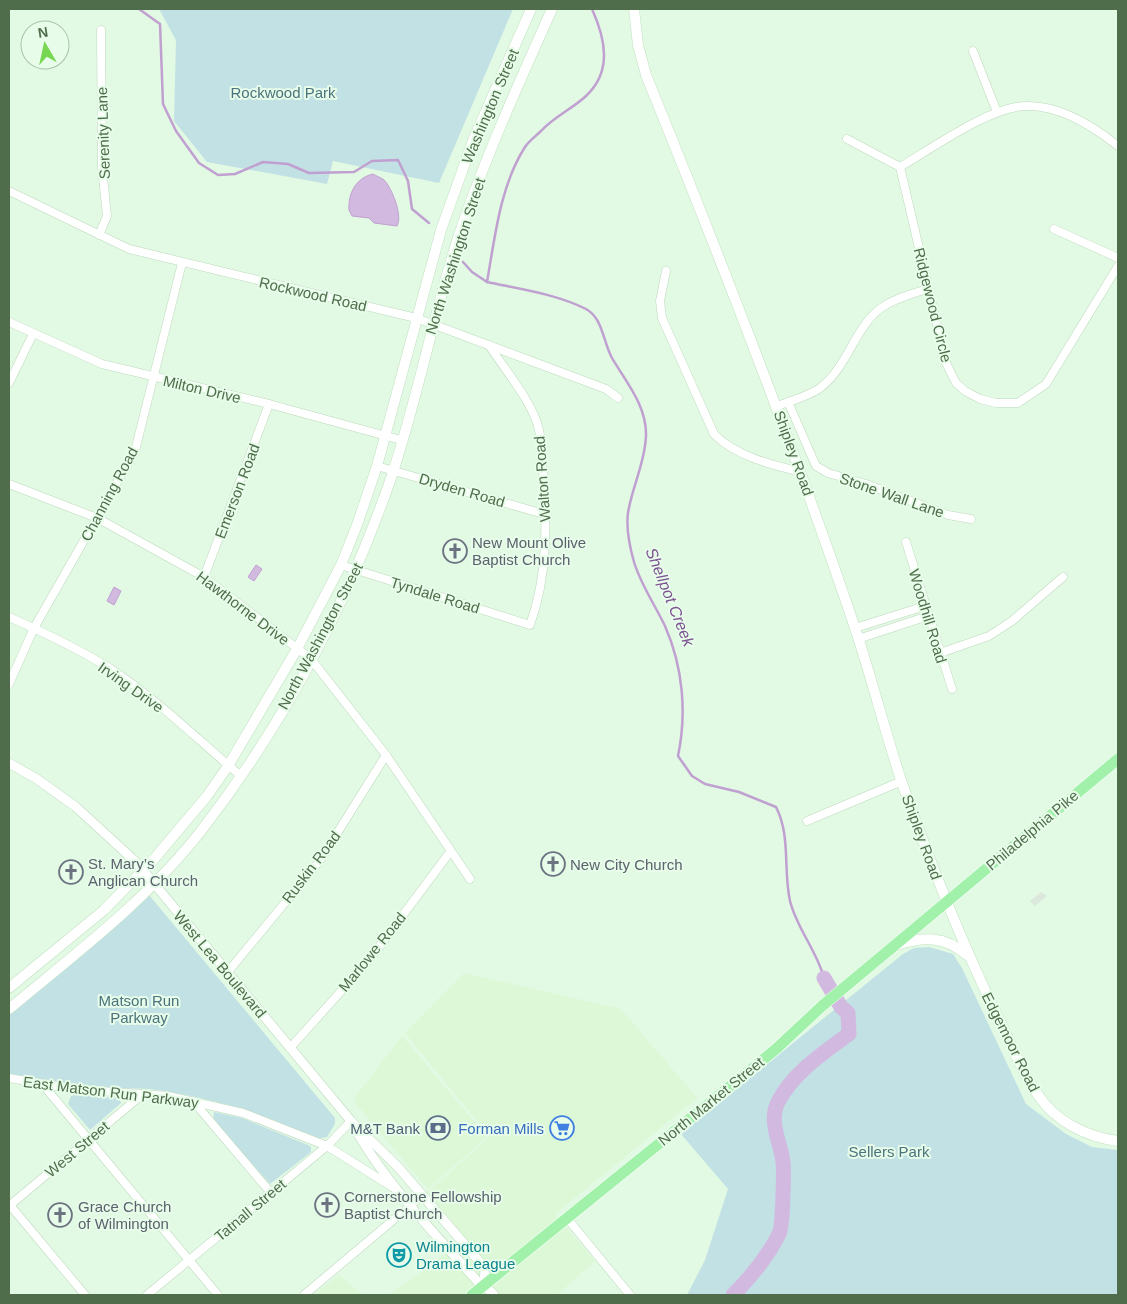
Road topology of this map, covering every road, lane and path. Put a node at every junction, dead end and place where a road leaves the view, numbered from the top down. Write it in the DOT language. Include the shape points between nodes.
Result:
graph roads {
  1 [pos="531,9"];
  2 [pos="552,9"];
  3 [pos="634,9"];
  4 [pos="101,30"];
  5 [pos="973,51"];
  6 [pos="997,112"];
  7 [pos="847,139"];
  8 [pos="1118,146"];
  9 [pos="900,167"];
  10 [pos="9,191"];
  11 [pos="1054,229"];
  12 [pos="99,235"];
  13 [pos="1118,258"];
  14 [pos="182,263"];
  15 [pos="1118,266"];
  16 [pos="666,271"];
  17 [pos="928,289"];
  18 [pos="416,318"];
  19 [pos="9,322"];
  20 [pos="432,325"];
  21 [pos="33,334"];
  22 [pos="489,345"];
  23 [pos="154,377"];
  24 [pos="9,383"];
  25 [pos="618,398"];
  26 [pos="788,402"];
  27 [pos="269,404"];
  28 [pos="778,406"];
  29 [pos="385,436"];
  30 [pos="401,440"];
  31 [pos="377,466"];
  32 [pos="393,470"];
  33 [pos="801,472"];
  34 [pos="9,484"];
  35 [pos="547,515"];
  36 [pos="97,518"];
  37 [pos="970,520"];
  38 [pos="906,542"];
  39 [pos="341,565"];
  40 [pos="356,570"];
  41 [pos="204,577"];
  42 [pos="1063,577"];
  43 [pos="925,606"];
  44 [pos="928,616"];
  45 [pos="9,617"];
  46 [pos="530,625"];
  47 [pos="34,628"];
  48 [pos="857,634"];
  49 [pos="297,649"];
  50 [pos="940,653"];
  51 [pos="311,658"];
  52 [pos="9,684"];
  53 [pos="952,689"];
  54 [pos="386,755"];
  55 [pos="1118,759"];
  56 [pos="9,763"];
  57 [pos="228,766"];
  58 [pos="241,776"];
  59 [pos="902,781"];
  60 [pos="807,821"];
  61 [pos="450,852"];
  62 [pos="143,869"];
  63 [pos="470,879"];
  64 [pos="154,885"];
  65 [pos="946,902"];
  66 [pos="894,946"];
  67 [pos="968,956"];
  68 [pos="227,973"];
  69 [pos="9,988"];
  70 [pos="9,1009"];
  71 [pos="290,1048"];
  72 [pos="9,1078"];
  73 [pos="44,1086"];
  74 [pos="144,1093"];
  75 [pos="193,1101"];
  76 [pos="351,1122"];
  77 [pos="89,1139"];
  78 [pos="1118,1141"];
  79 [pos="326,1146"];
  80 [pos="271,1193"];
  81 [pos="401,1193"];
  82 [pos="423,1195"];
  83 [pos="9,1205"];
  84 [pos="411,1206"];
  85 [pos="567,1218"];
  86 [pos="189,1260"];
  87 [pos="484,1285"];
  88 [pos="86,1295"];
  89 [pos="147,1295"];
  90 [pos="218,1295"];
  91 [pos="304,1295"];
  92 [pos="472,1295"];
  93 [pos="494,1295"];
  94 [pos="630,1295"];
  1 -- 18 [label="main road, Washington Street" via="458,180"];
  2 -- 20 [label="main road, North Washington Street" via="487,157"];
  3 -- 28 [label="main road, Shipley Road" via="638,45 646,74"];
  4 -- 12 [label="street, Serenity Lane" via="102,167 106,216"];
  5 -- 6 [label="street"];
  6 -- 8 [label="street" via="1025,106 1068,114"];
  6 -- 9 [label="street"];
  7 -- 9 [label="street"];
  9 -- 17 [label="street, Ridgewood Circle"];
  10 -- 12 [label="street, Rockwood Road"];
  11 -- 13 [label="street"];
  12 -- 14 [label="street, Rockwood Road" via="129,249"];
  14 -- 18 [label="street, Rockwood Road"];
  14 -- 23 [label="street, Channing Road"];
  15 -- 17 [label="street, Ridgewood Circle" via="1050,379 1018,403 980,399 956,383 946,363"];
  16 -- 33 [label="street" via="660,302 662,318 714,434 724,445 774,466"];
  17 -- 26 [label="street" via="899,298 880,309 820,388"];
  18 -- 20 [label="street, Rockwood Road"];
  18 -- 29 [label="main road, North Washington Street"];
  19 -- 21 [label="street, Milton Drive"];
  20 -- 22 [label="street, Rockwood Road"];
  20 -- 30 [label="main road, North Washington Street"];
  21 -- 23 [label="street, Milton Drive" via="102,364"];
  21 -- 24 [label="street"];
  22 -- 25 [label="street, Rockwood Road" via="606,389"];
  22 -- 35 [label="street, Walton Road" via="528,404 539,429"];
  23 -- 27 [label="street, Milton Drive"];
  23 -- 36 [label="street, Channing Road" via="135,450"];
  26 -- 28 [label="street"];
  26 -- 37 [label="street, Stone Wall Lane" via="816,466 828,473"];
  27 -- 29 [label="street, Milton Drive"];
  27 -- 41 [label="street, Emerson Road"];
  28 -- 33 [label="main road, Shipley Road"];
  29 -- 30 [label="street, Milton Drive"];
  29 -- 31 [label="main road, North Washington Street"];
  30 -- 32 [label="main road, North Washington Street"];
  31 -- 32 [label="street, Dryden Road"];
  31 -- 39 [label="main road, North Washington Street"];
  32 -- 35 [label="street, Dryden Road"];
  32 -- 40 [label="main road, North Washington Street"];
  33 -- 48 [label="main road, Shipley Road"];
  34 -- 36 [label="street, Hawthorne Drive"];
  35 -- 46 [label="street, Walton Road" via="544,570"];
  36 -- 41 [label="street, Hawthorne Drive"];
  36 -- 47 [label="street, Channing Road"];
  38 -- 43 [label="street, Woodhill Road"];
  39 -- 40 [label="street, Tyndale Road"];
  39 -- 49 [label="main road, North Washington Street"];
  40 -- 46 [label="street, Tyndale Road"];
  40 -- 51 [label="main road, North Washington Street"];
  41 -- 49 [label="street, Hawthorne Drive"];
  42 -- 50 [label="street" via="1012,621 989,636"];
  43 -- 44 [label="street, Woodhill Road"];
  43 -- 48 [label="street"];
  44 -- 48 [label="street"];
  44 -- 50 [label="street, Woodhill Road"];
  45 -- 47 [label="street, Irving Drive"];
  47 -- 52 [label="street, Channing Road"];
  47 -- 57 [label="street, Irving Drive" via="111,670 172,716"];
  48 -- 59 [label="main road, Shipley Road"];
  49 -- 51 [label="street, Hawthorne Drive"];
  49 -- 57 [label="main road, North Washington Street"];
  50 -- 53 [label="street, Woodhill Road"];
  51 -- 54 [label="street, Hawthorne Drive"];
  51 -- 58 [label="main road, North Washington Street"];
  54 -- 61 [label="street, Hawthorne Drive"];
  54 -- 68 [label="street, Ruskin Road" via="321,859"];
  55 -- 65 [label="main road, Philadelphia Pike"];
  56 -- 62 [label="street, West Lea Boulevard" via="76,807"];
  57 -- 58 [label="street, Irving Drive"];
  57 -- 62 [label="main road, North Washington Street" via="207,796"];
  58 -- 64 [label="main road, North Washington Street" via="200,832"];
  59 -- 60 [label="street"];
  59 -- 65 [label="main road, Shipley Road"];
  61 -- 63 [label="street, Hawthorne Drive"];
  61 -- 71 [label="street, Marlowe Road" via="370,959"];
  62 -- 64 [label="street, West Lea Boulevard"];
  62 -- 69 [label="main road, North Washington Street" via="104,910"];
  64 -- 68 [label="street, West Lea Boulevard"];
  64 -- 70 [label="main road, North Washington Street"];
  65 -- 66 [label="main road, North Market Street"];
  65 -- 67 [label="main road, Edgemoor Road"];
  66 -- 67 [label="main road" via="918,939 939,939"];
  66 -- 85 [label="main road, North Market Street" via="776,1049"];
  67 -- 78 [label="main road, Edgemoor Road" via="1027,1077 1044,1102 1057,1116 1078,1129"];
  68 -- 71 [label="street, West Lea Boulevard"];
  71 -- 76 [label="street, West Lea Boulevard"];
  72 -- 73 [label="street, East Matson Run Parkway"];
  73 -- 74 [label="street, East Matson Run Parkway"];
  73 -- 77 [label="street"];
  74 -- 75 [label="street, East Matson Run Parkway"];
  74 -- 77 [label="street, West Street"];
  75 -- 79 [label="street, East Matson Run Parkway" via="243,1113"];
  75 -- 80 [label="street"];
  76 -- 79 [label="street, Tatnall Street"];
  76 -- 81 [label="street, West Lea Boulevard" via="370,1154"];
  76 -- 82 [label="street, West Lea Boulevard"];
  77 -- 83 [label="street, West Street"];
  77 -- 86 [label="street"];
  79 -- 80 [label="street, Tatnall Street"];
  79 -- 81 [label="street, East Matson Run Parkway"];
  80 -- 86 [label="street, Tatnall Street"];
  81 -- 84 [label="street, West Lea Boulevard"];
  82 -- 84 [label="street"];
  82 -- 87 [label="street, West Lea Boulevard" via="485,1268"];
  83 -- 88 [label="street"];
  84 -- 87 [label="street, West Lea Boulevard"];
  84 -- 91 [label="street"];
  85 -- 87 [label="main road, North Market Street"];
  85 -- 94 [label="street"];
  86 -- 89 [label="street, Tatnall Street"];
  86 -- 90 [label="street"];
  87 -- 92 [label="main road, North Market Street"];
  87 -- 93 [label="street"];
}
